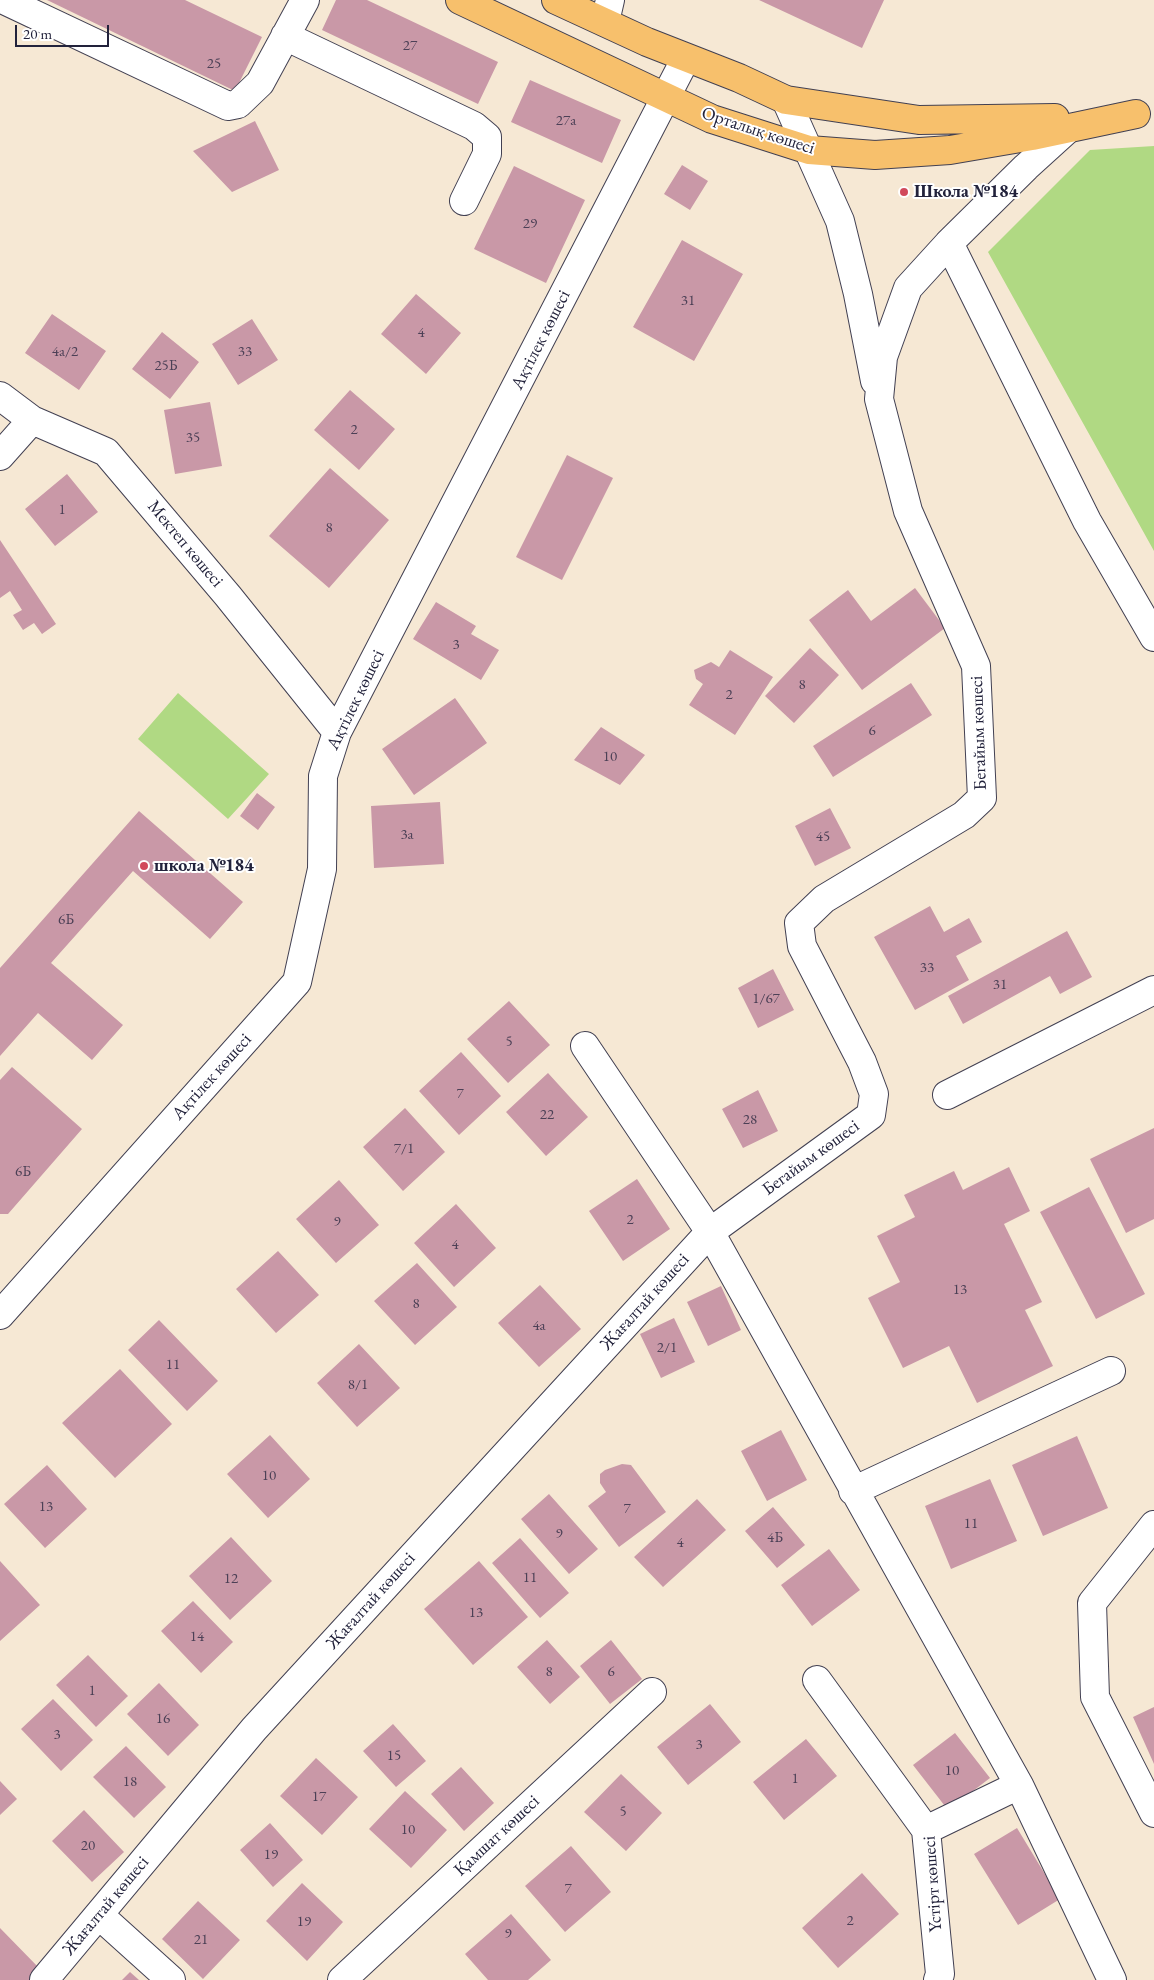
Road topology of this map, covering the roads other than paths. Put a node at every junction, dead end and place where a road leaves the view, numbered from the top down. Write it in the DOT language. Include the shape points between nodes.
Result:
graph roads {
  1 [pos="4,0"];
  2 [pos="305,0"];
  3 [pos="460,0"];
  4 [pos="556,0"];
  5 [pos="608,11"];
  6 [pos="285,36"];
  7 [pos="686,58"];
  8 [pos="668,98"];
  9 [pos="786,100"];
  10 [pos="1145,113"];
  11 [pos="1069,128"];
  12 [pos="809,150"];
  13 [pos="464,201"];
  14 [pos="949,243"];
  15 [pos="0,396"];
  16 [pos="879,400"];
  17 [pos="32,420"];
  18 [pos="0,456"];
  19 [pos="1154,637"];
  20 [pos="337,732"];
  21 [pos="1154,990"];
  22 [pos="585,1046"];
  23 [pos="947,1095"];
  24 [pos="710,1232"];
  25 [pos="0,1315"];
  26 [pos="1112,1371"];
  27 [pos="854,1491"];
  28 [pos="1154,1525"];
  29 [pos="817,1680"];
  30 [pos="652,1692"];
  31 [pos="1019,1785"];
  32 [pos="1154,1813"];
  33 [pos="926,1830"];
  34 [pos="99,1915"];
  35 [pos="44,1980"];
  36 [pos="171,1980"];
  37 [pos="342,1980"];
  38 [pos="938,1980"];
  39 [pos="1112,1980"];
  1 -- 6 [label="street" via="228,106 238,104 260,83"];
  2 -- 6 [label="street"];
  3 -- 8 [label="main road, Орталық көшесі"];
  4 -- 5 [label="main road, Орталық көшесі"];
  5 -- 7 [label="main road, Орталық көшесі"];
  6 -- 13 [label="street" via="474,126 487,137 487,154"];
  7 -- 8 [label="street, Ақтілек көшесі"];
  7 -- 9 [label="main road, Орталық көшесі"];
  8 -- 12 [label="main road, Орталық көшесі" via="712,119"];
  8 -- 20 [label="street, Ақтілек көшесі"];
  9 -- 10 [label="main road, Орталық көшесі" via="920,120 1076,118"];
  9 -- 12 [label="street"];
  10 -- 11 [label="main road, Орталық көшесі"];
  11 -- 12 [label="main road, Орталық көшесі" via="950,150 875,155"];
  11 -- 14 [label="street, Бегайым көшесі"];
  12 -- 16 [label="street" via="840,221"];
  14 -- 16 [label="street, Бегайым көшесі" via="908,288 883,357"];
  14 -- 19 [label="street" via="1087,521"];
  15 -- 17 [label="street, Мектеп көшесі"];
  16 -- 24 [label="street, Бегайым көшесі" via="908,511 976,666 982,798 964,815 824,899 799,923 802,946 862,1062 874,1094 871,1114"];
  17 -- 18 [label="street"];
  17 -- 20 [label="street, Мектеп көшесі" via="106,452"];
  20 -- 25 [label="street, Ақтілек көшесі" via="323,776 322,869 297,982"];
  21 -- 23 [label="street"];
  22 -- 24 [label="street"];
  24 -- 27 [label="street"];
  24 -- 34 [label="street, Жағалтай көшесі" via="254,1730"];
  26 -- 27 [label="street"];
  27 -- 31 [label="street"];
  28 -- 32 [label="street" via="1092,1602 1095,1697"];
  29 -- 33 [label="street"];
  30 -- 37 [label="street, Қамшат көшесі"];
  31 -- 33 [label="street, Үстірт көшесі"];
  31 -- 39 [label="street"];
  33 -- 38 [label="street, Үстірт көшесі"];
  34 -- 35 [label="street, Жағалтай көшесі"];
  34 -- 36 [label="street"];
}
